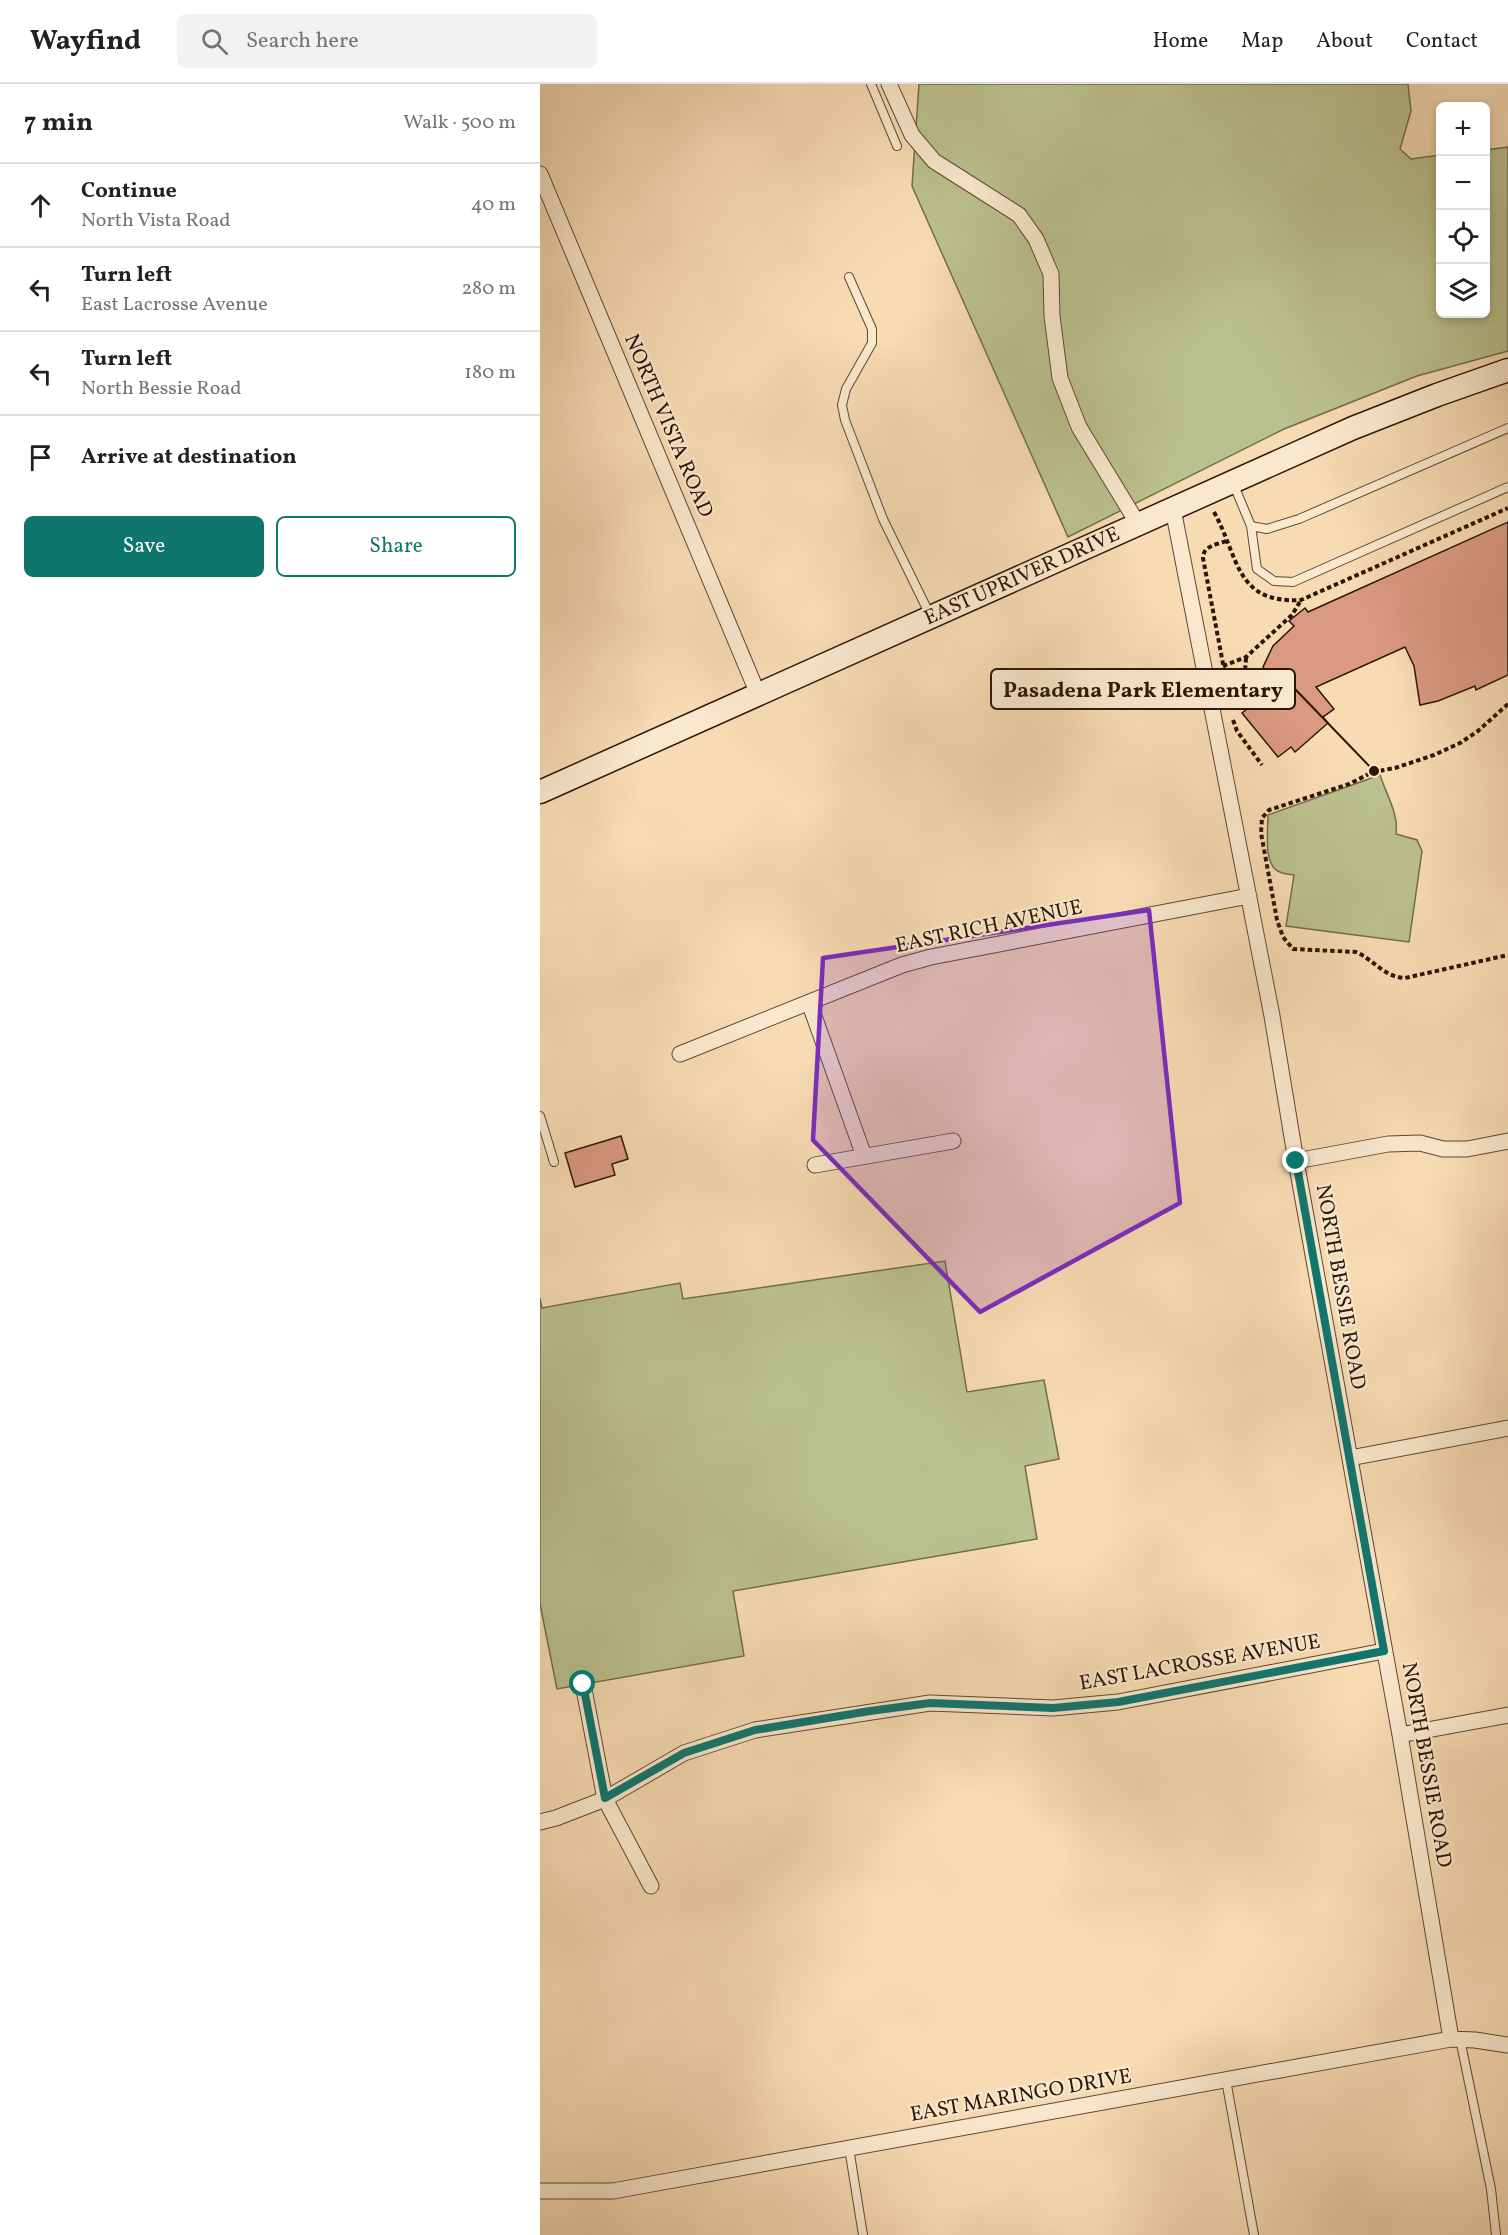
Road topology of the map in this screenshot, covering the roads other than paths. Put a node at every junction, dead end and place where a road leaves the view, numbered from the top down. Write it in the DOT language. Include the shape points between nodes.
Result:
graph roads {
  1 [pos="871,84"];
  2 [pos="889,84"];
  3 [pos="897,146"];
  4 [pos="540,174"];
  5 [pos="849,276"];
  6 [pos="1508,369"];
  7 [pos="1508,428"];
  8 [pos="1233,481"];
  9 [pos="1508,487"];
  10 [pos="1173,509"];
  11 [pos="1138,524"];
  12 [pos="1251,526"];
  13 [pos="931,617"];
  14 [pos="758,694"];
  15 [pos="540,792"];
  16 [pos="1249,896"];
  17 [pos="809,1002"];
  18 [pos="680,1054"];
  19 [pos="540,1116"];
  20 [pos="954,1141"];
  21 [pos="1508,1141"];
  22 [pos="864,1156"];
  23 [pos="1296,1161"];
  24 [pos="554,1162"];
  25 [pos="815,1165"];
  26 [pos="1508,1428"];
  27 [pos="1350,1458"];
  28 [pos="1384,1651"];
  29 [pos="583,1684"];
  30 [pos="1508,1715"];
  31 [pos="1400,1735"];
  32 [pos="605,1798"];
  33 [pos="540,1822"];
  34 [pos="651,1886"];
  35 [pos="1456,2039"];
  36 [pos="1508,2044"];
  37 [pos="1226,2080"];
  38 [pos="849,2148"];
  39 [pos="540,2191"];
  40 [pos="863,2235"];
  41 [pos="1254,2235"];
  42 [pos="1496,2235"];
  1 -- 3 [label="lane"];
  2 -- 11 [label="street" via="912,135 934,161 1019,215 1036,239 1051,274 1060,378 1079,427"];
  4 -- 14 [label="street, NORTH VISTA ROAD"];
  5 -- 13 [label="lane" via="872,329 872,343 846,389 842,405 845,420 883,519"];
  6 -- 8 [label="main road, EAST UPRIVER DRIVE" via="1353,428"];
  7 -- 12 [label="lane" via="1299,519 1267,529"];
  8 -- 10 [label="main road, EAST UPRIVER DRIVE"];
  8 -- 12 [label="lane"];
  9 -- 12 [label="lane" via="1293,582 1274,581 1257,569"];
  10 -- 11 [label="main road, EAST UPRIVER DRIVE"];
  10 -- 16 [label="street, NORTH BESSIE ROAD"];
  11 -- 13 [label="main road, EAST UPRIVER DRIVE"];
  13 -- 14 [label="main road, EAST UPRIVER DRIVE"];
  14 -- 15 [label="main road, EAST UPRIVER DRIVE"];
  16 -- 17 [label="street, EAST RICH AVENUE" via="931,957"];
  16 -- 23 [label="street, NORTH BESSIE ROAD"];
  17 -- 18 [label="street, EAST RICH AVENUE"];
  17 -- 22 [label="street"];
  19 -- 24 [label="lane"];
  20 -- 22 [label="street"];
  21 -- 23 [label="street" via="1467,1149 1443,1149 1420,1143 1388,1144"];
  22 -- 25 [label="street"];
  23 -- 27 [label="street, NORTH BESSIE ROAD"];
  26 -- 27 [label="street"];
  27 -- 28 [label="street, NORTH BESSIE ROAD"];
  28 -- 31 [label="street, NORTH BESSIE ROAD"];
  28 -- 32 [label="street, EAST LACROSSE AVENUE" via="1118,1702 1053,1708 930,1703 755,1730 684,1753"];
  29 -- 32 [label="street"];
  30 -- 31 [label="street"];
  31 -- 35 [label="street, NORTH BESSIE ROAD"];
  32 -- 33 [label="street, EAST LACROSSE AVENUE"];
  32 -- 34 [label="street"];
  35 -- 36 [label="street, EAST MARINGO DRIVE"];
  35 -- 37 [label="street, EAST MARINGO DRIVE"];
  35 -- 42 [label="lane" via="1491,2189"];
  37 -- 38 [label="street, EAST MARINGO DRIVE"];
  37 -- 41 [label="lane"];
  38 -- 39 [label="street, EAST MARINGO DRIVE" via="613,2191"];
  38 -- 40 [label="lane"];
}
